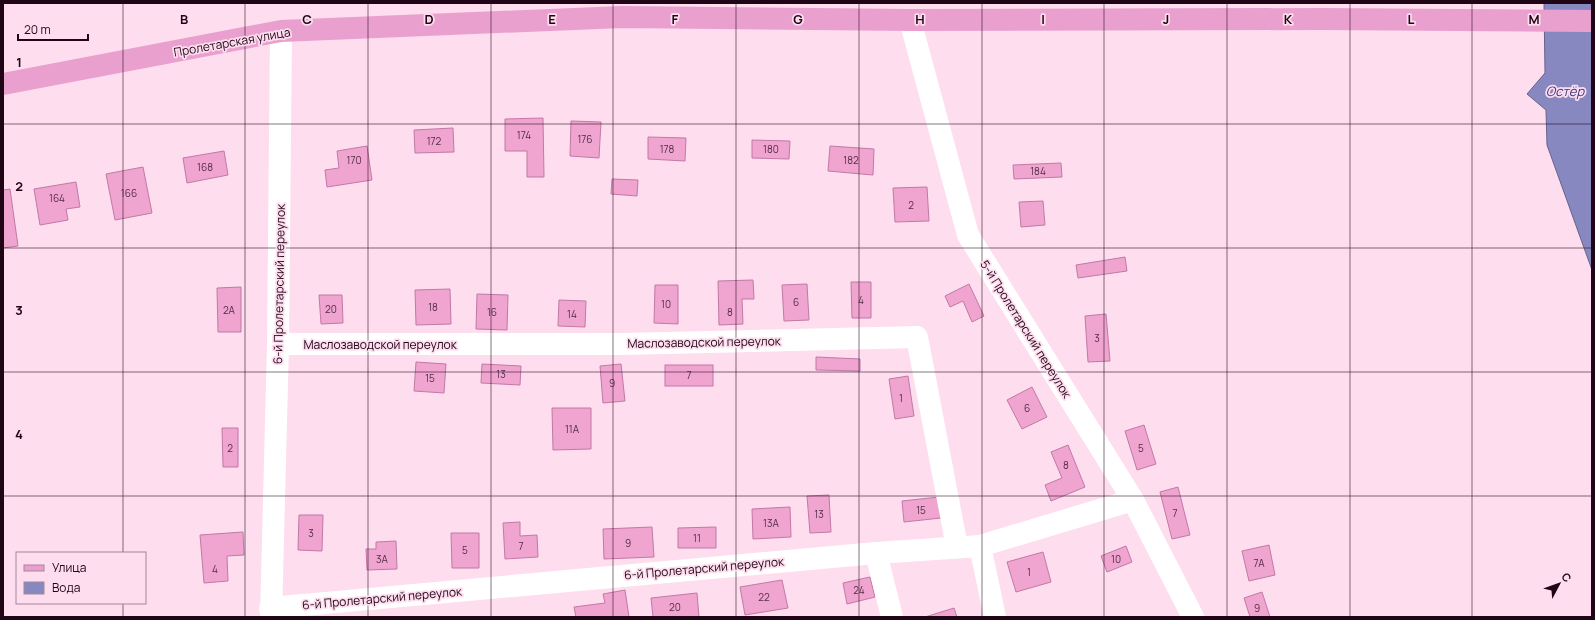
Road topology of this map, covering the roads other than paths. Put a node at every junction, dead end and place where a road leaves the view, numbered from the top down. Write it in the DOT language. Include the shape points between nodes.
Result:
graph roads {
  1 [pos="910,20"];
  2 [pos="1592,21"];
  3 [pos="281,31"];
  4 [pos="3,84"];
  5 [pos="278,344"];
  6 [pos="1133,500"];
  7 [pos="980,546"];
  8 [pos="957,548"];
  9 [pos="876,553"];
  10 [pos="270,612"];
  11 [pos="892,617"];
  12 [pos="995,617"];
  13 [pos="1193,617"];
  1 -- 2 [label="main road, Пролетарская улица"];
  1 -- 3 [label="main road, Пролетарская улица" via="622,17"];
  1 -- 6 [label="street, 5-й Пролетарский переулок" via="968,235"];
  3 -- 4 [label="main road, Пролетарская улица"];
  3 -- 5 [label="street, 6-й Пролетарский переулок"];
  5 -- 8 [label="street, Маслозаводской переулок" via="623,344 917,338"];
  5 -- 10 [label="street, 6-й Пролетарский переулок"];
  6 -- 7 [label="street, 6-й Пролетарский переулок"];
  6 -- 13 [label="street, 5-й Пролетарский переулок"];
  7 -- 8 [label="street, 6-й Пролетарский переулок"];
  7 -- 12 [label="street"];
  8 -- 9 [label="street, 6-й Пролетарский переулок"];
  9 -- 10 [label="street, 6-й Пролетарский переулок"];
  9 -- 11 [label="street"];
}
